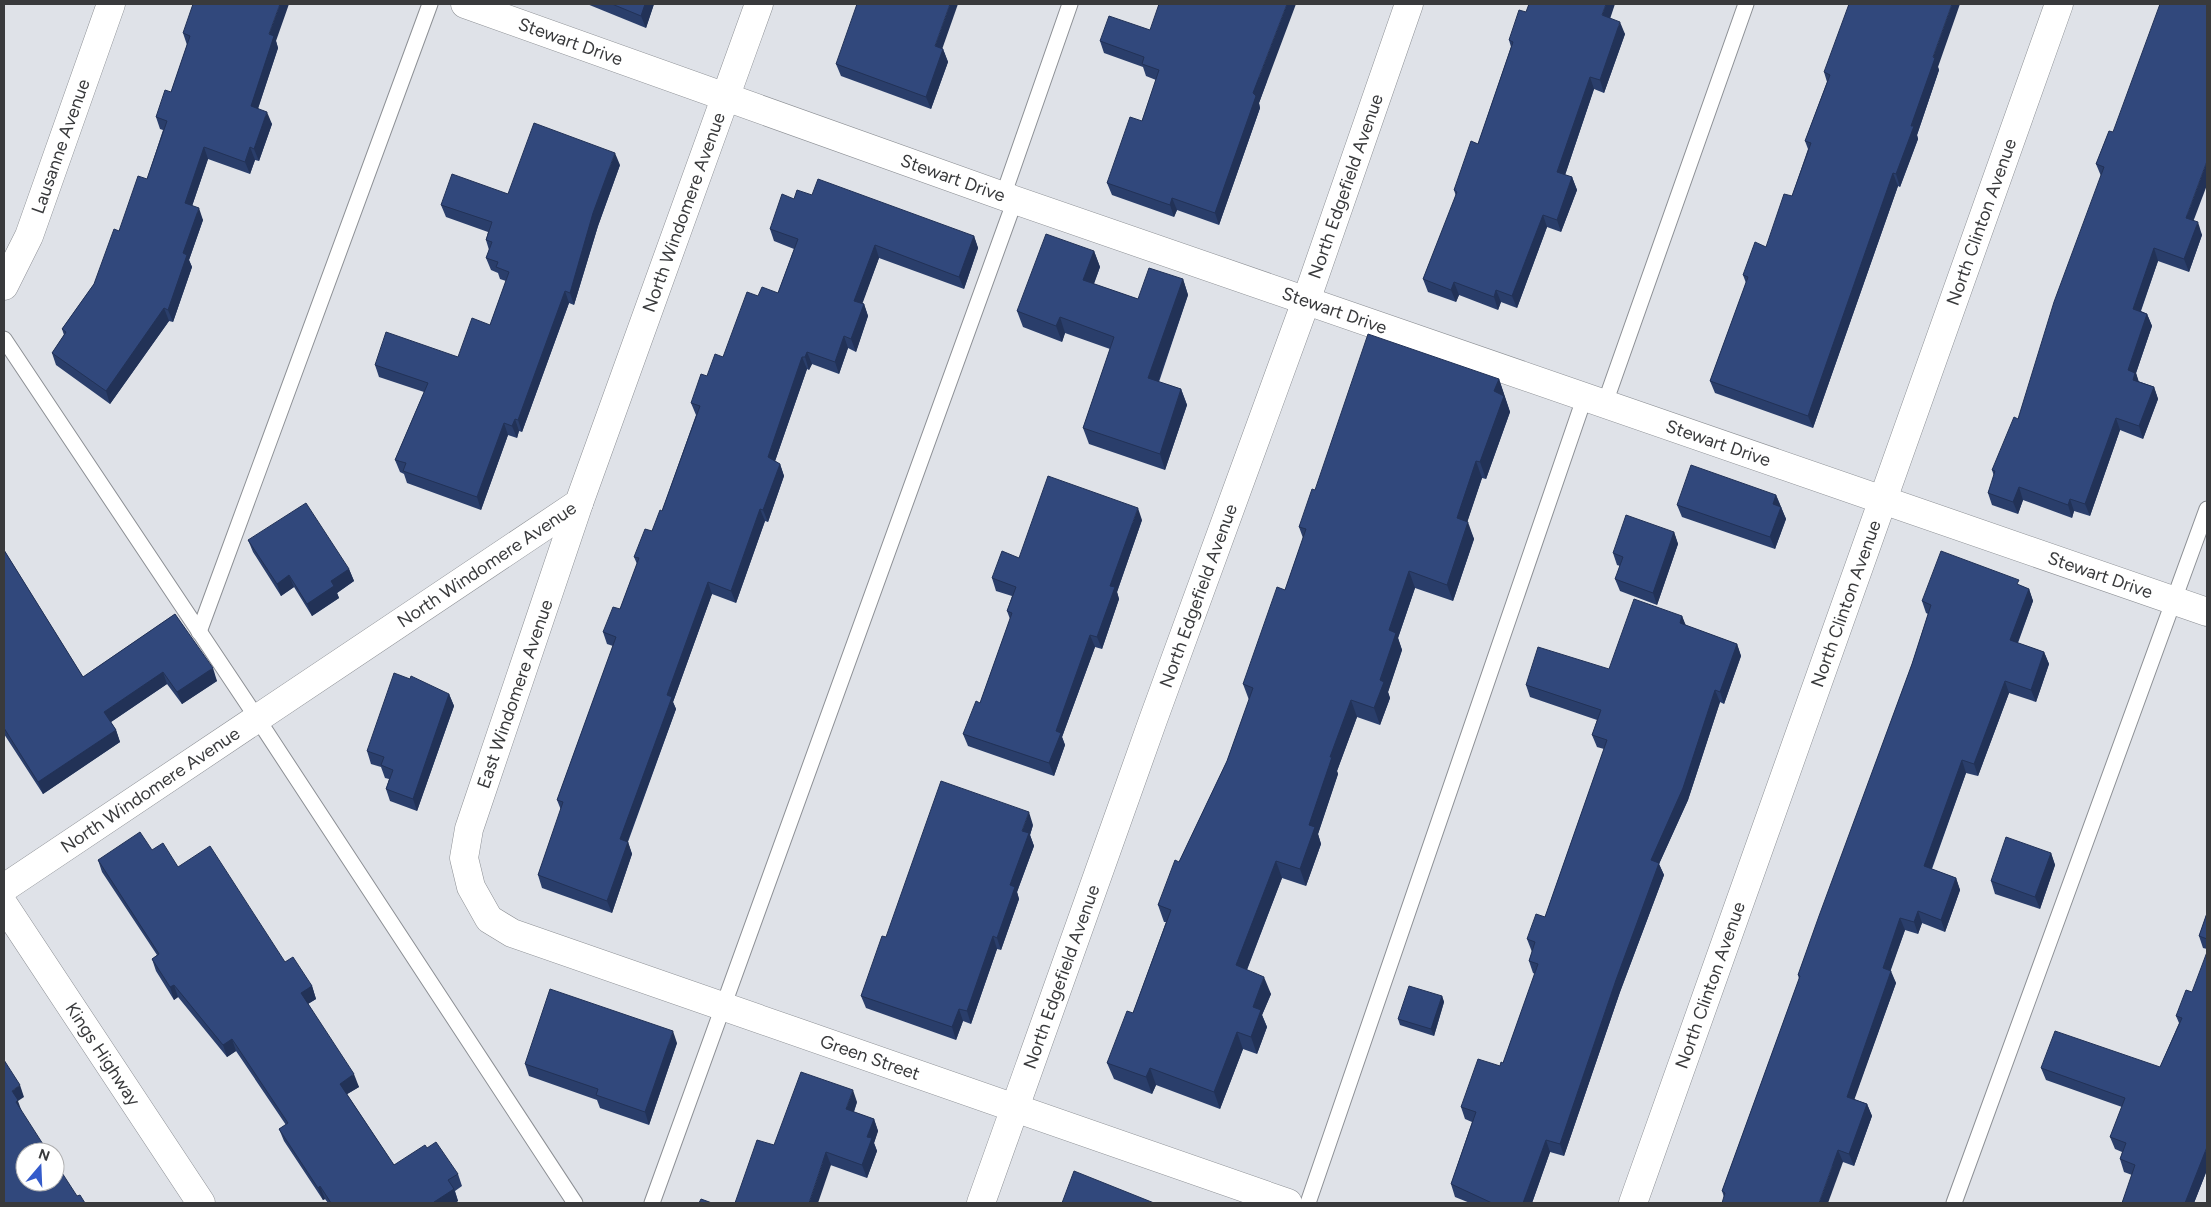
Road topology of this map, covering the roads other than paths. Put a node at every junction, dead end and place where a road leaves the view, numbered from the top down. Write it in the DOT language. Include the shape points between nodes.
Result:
graph roads {
  1 [pos="111,4"];
  2 [pos="430,4"];
  3 [pos="465,4"];
  4 [pos="759,4"];
  5 [pos="1070,4"];
  6 [pos="1409,4"];
  7 [pos="1746,4"];
  8 [pos="2059,4"];
  9 [pos="726,96"];
  10 [pos="1009,198"];
  11 [pos="4,286"];
  12 [pos="1306,300"];
  13 [pos="4,339"];
  14 [pos="1595,399"];
  15 [pos="1884,502"];
  16 [pos="579,503"];
  17 [pos="2207,509"];
  18 [pos="2174,601"];
  19 [pos="2207,612"];
  20 [pos="199,632"];
  21 [pos="257,718"];
  22 [pos="471,887"];
  23 [pos="4,888"];
  24 [pos="4,905"];
  25 [pos="724,1007"];
  26 [pos="1015,1107"];
  27 [pos="980,1198"];
  28 [pos="201,1203"];
  29 [pos="575,1203"];
  30 [pos="652,1203"];
  31 [pos="1288,1203"];
  32 [pos="1308,1203"];
  33 [pos="1633,1203"];
  34 [pos="1954,1203"];
  1 -- 11 [label="street, Lausanne Avenue" via="29,236"];
  2 -- 20 [label="lane"];
  3 -- 9 [label="street, Stewart Drive"];
  4 -- 9 [label="street, North Windomere Avenue"];
  5 -- 10 [label="lane"];
  6 -- 12 [label="street, North Edgefield Avenue"];
  7 -- 14 [label="lane"];
  8 -- 15 [label="street, North Clinton Avenue"];
  9 -- 10 [label="street, Stewart Drive"];
  9 -- 16 [label="street, North Windomere Avenue"];
  10 -- 12 [label="street, Stewart Drive"];
  10 -- 25 [label="lane"];
  12 -- 14 [label="street, Stewart Drive"];
  12 -- 26 [label="street, North Edgefield Avenue"];
  13 -- 20 [label="lane"];
  14 -- 15 [label="street, Stewart Drive"];
  14 -- 32 [label="lane"];
  15 -- 18 [label="street, Stewart Drive"];
  15 -- 33 [label="street, North Clinton Avenue"];
  16 -- 21 [label="street, North Windomere Avenue"];
  16 -- 22 [label="street, East Windomere Avenue" via="469,829 464,858"];
  17 -- 18 [label="lane"];
  18 -- 19 [label="street, Stewart Drive"];
  18 -- 34 [label="lane"];
  20 -- 21 [label="lane"];
  21 -- 23 [label="street, North Windomere Avenue"];
  21 -- 29 [label="lane"];
  22 -- 25 [label="street, Green Street" via="489,918 512,933"];
  24 -- 28 [label="street, Kings Highway"];
  25 -- 26 [label="street, Green Street"];
  25 -- 30 [label="lane"];
  26 -- 27 [label="street, North Edgefield Avenue"];
  26 -- 31 [label="street, Green Street"];
}
